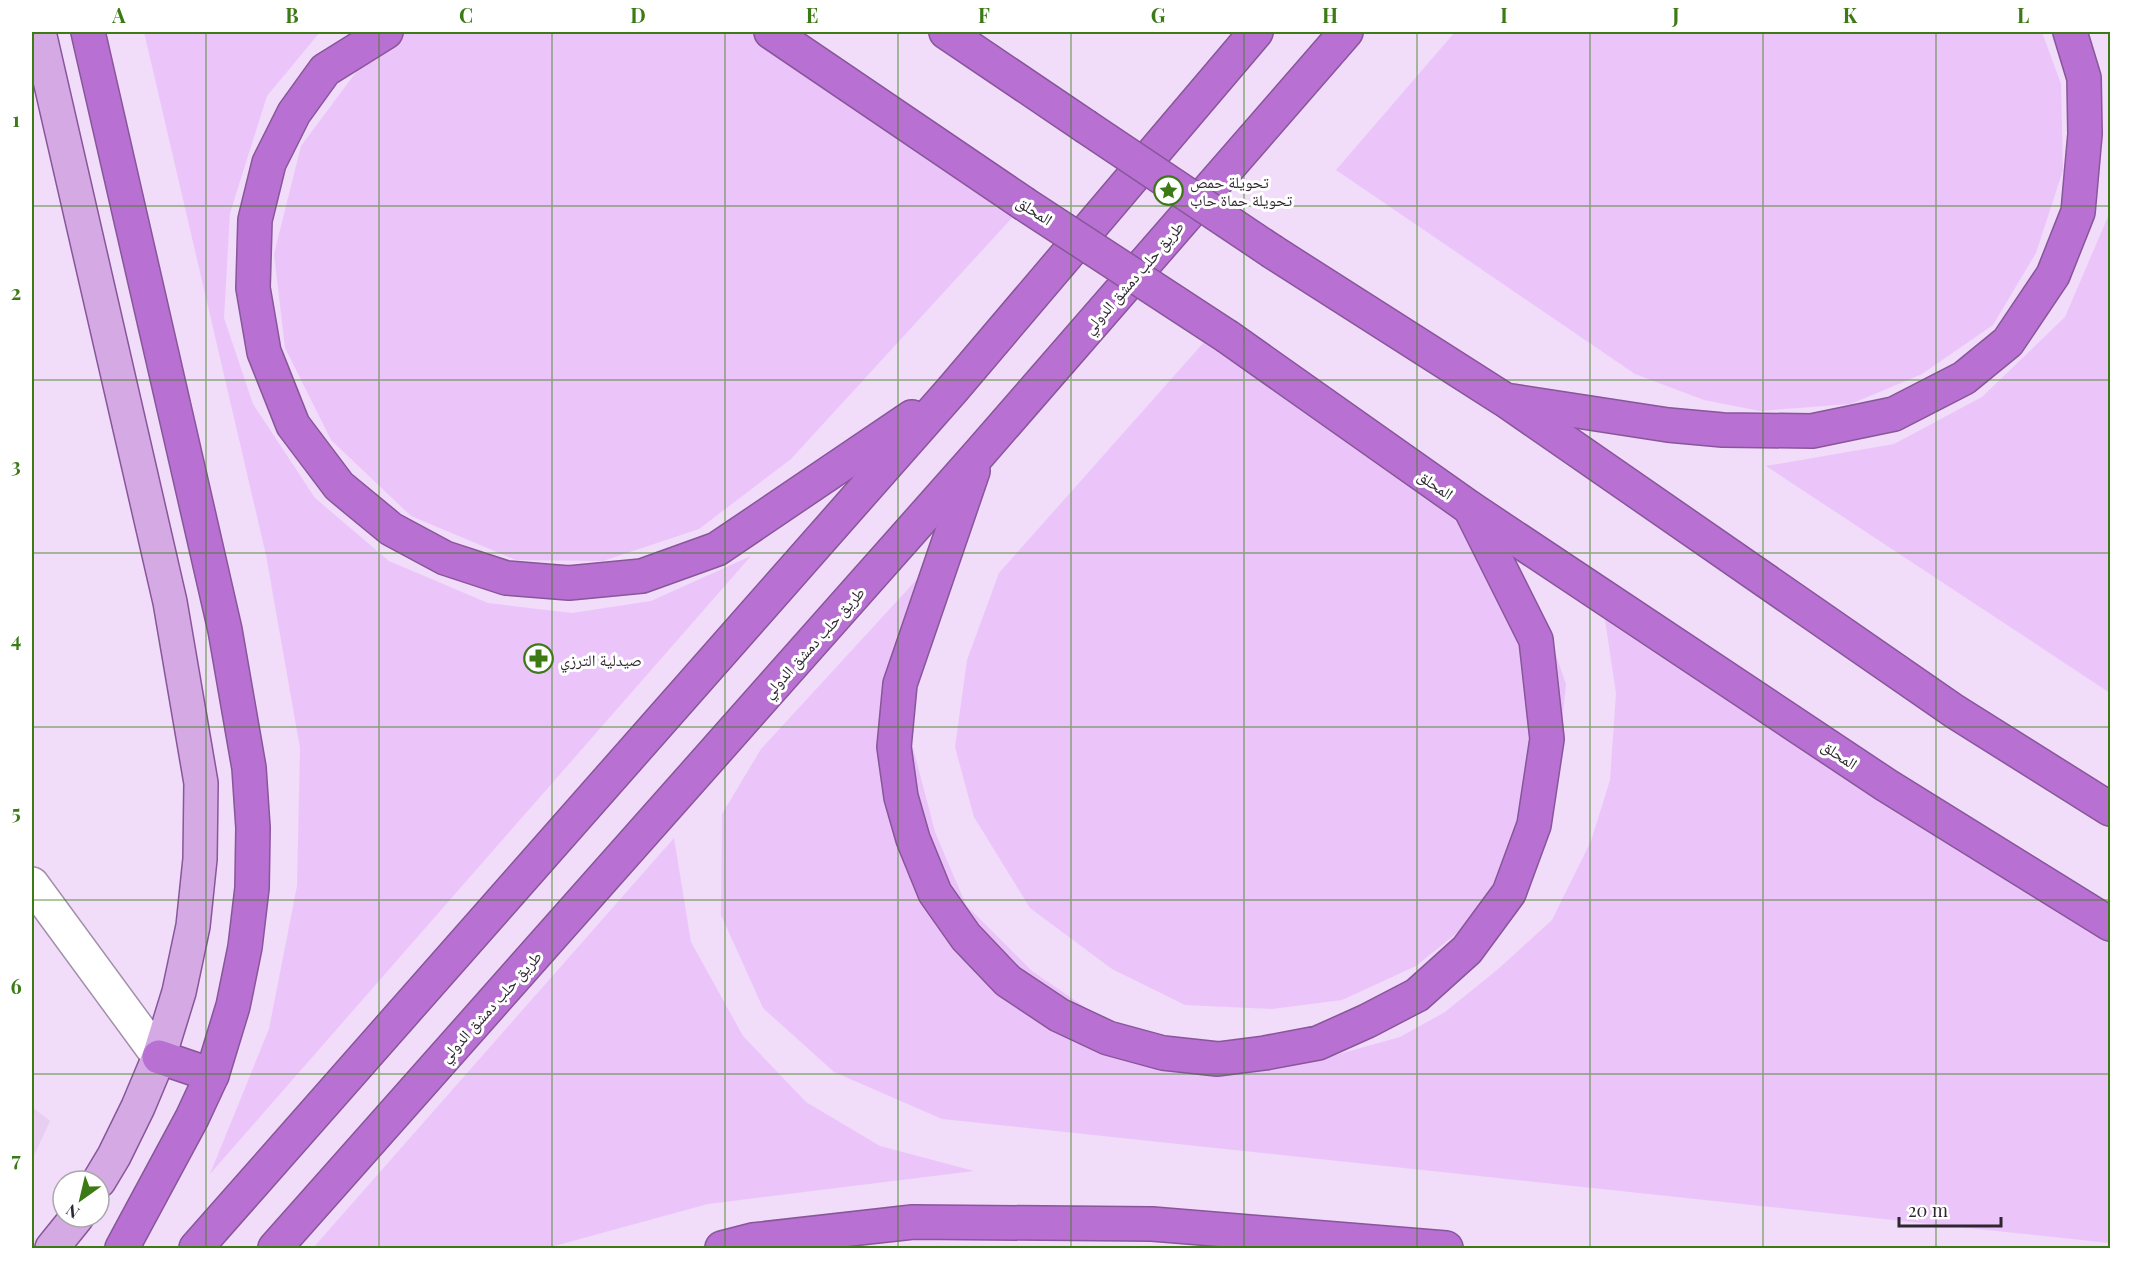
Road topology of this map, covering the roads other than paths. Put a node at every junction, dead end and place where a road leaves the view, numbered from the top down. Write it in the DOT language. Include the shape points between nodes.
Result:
graph roads {
  1 [pos="39,32"];
  2 [pos="88,32"];
  3 [pos="387,32"];
  4 [pos="771,32"];
  5 [pos="946,32"];
  6 [pos="1256,32"];
  7 [pos="1346,32"];
  8 [pos="2070,32"];
  9 [pos="953,389"];
  10 [pos="1505,400"];
  11 [pos="979,454"];
  12 [pos="1470,508"];
  13 [pos="2110,809"];
  14 [pos="32,884"];
  15 [pos="2110,924"];
  16 [pos="159,1057"];
  17 [pos="212,1075"];
  18 [pos="106,1169"];
  19 [pos="67,1229"];
  20 [pos="52,1248"];
  21 [pos="122,1248"];
  22 [pos="196,1248"];
  23 [pos="275,1248"];
  24 [pos="722,1248"];
  25 [pos="1446,1248"];
  1 -- 16 [label="main road" via="170,602 201,783 200,859 193,926 179,992"];
  2 -- 17 [label="highway" via="225,630 249,768 252,888 233,1006"];
  3 -- 9 [label="highway" via="325,70 294,113 269,163 255,220 253,288 264,351 293,425 339,486 391,529 445,558 506,578 569,583 642,576 717,549"];
  4 -- 12 [label="highway, المحلق, bridge" via="1228,337"];
  5 -- 10 [label="highway, bridge" via="1273,252"];
  6 -- 9 [label="highway"];
  7 -- 11 [label="highway, طريق حلب دمشق الدولي"];
  8 -- 10 [label="highway" via="2084,78 2085,134 2078,212 2053,275 2008,342 1964,378 1894,414 1812,431 1668,425"];
  9 -- 22 [label="highway"];
  10 -- 13 [label="highway" via="1954,711"];
  11 -- 12 [label="highway" via="900,684 894,747 901,796 913,839 936,893 966,937 1008,981 1059,1015 1108,1038 1174,1054 1218,1059 1318,1043 1418,995 1467,950 1509,893 1534,825 1547,739 1536,640"];
  11 -- 23 [label="highway, طريق حلب دمشق الدولي"];
  12 -- 15 [label="highway, المحلق" via="1886,785"];
  14 -- 16 [label="street"];
  16 -- 17 [label="highway"];
  16 -- 18 [label="main road"];
  17 -- 21 [label="highway"];
  19 -- 20 [label="main road"];
  24 -- 25 [label="highway" via="753,1240 913,1222 1152,1224"];
}
